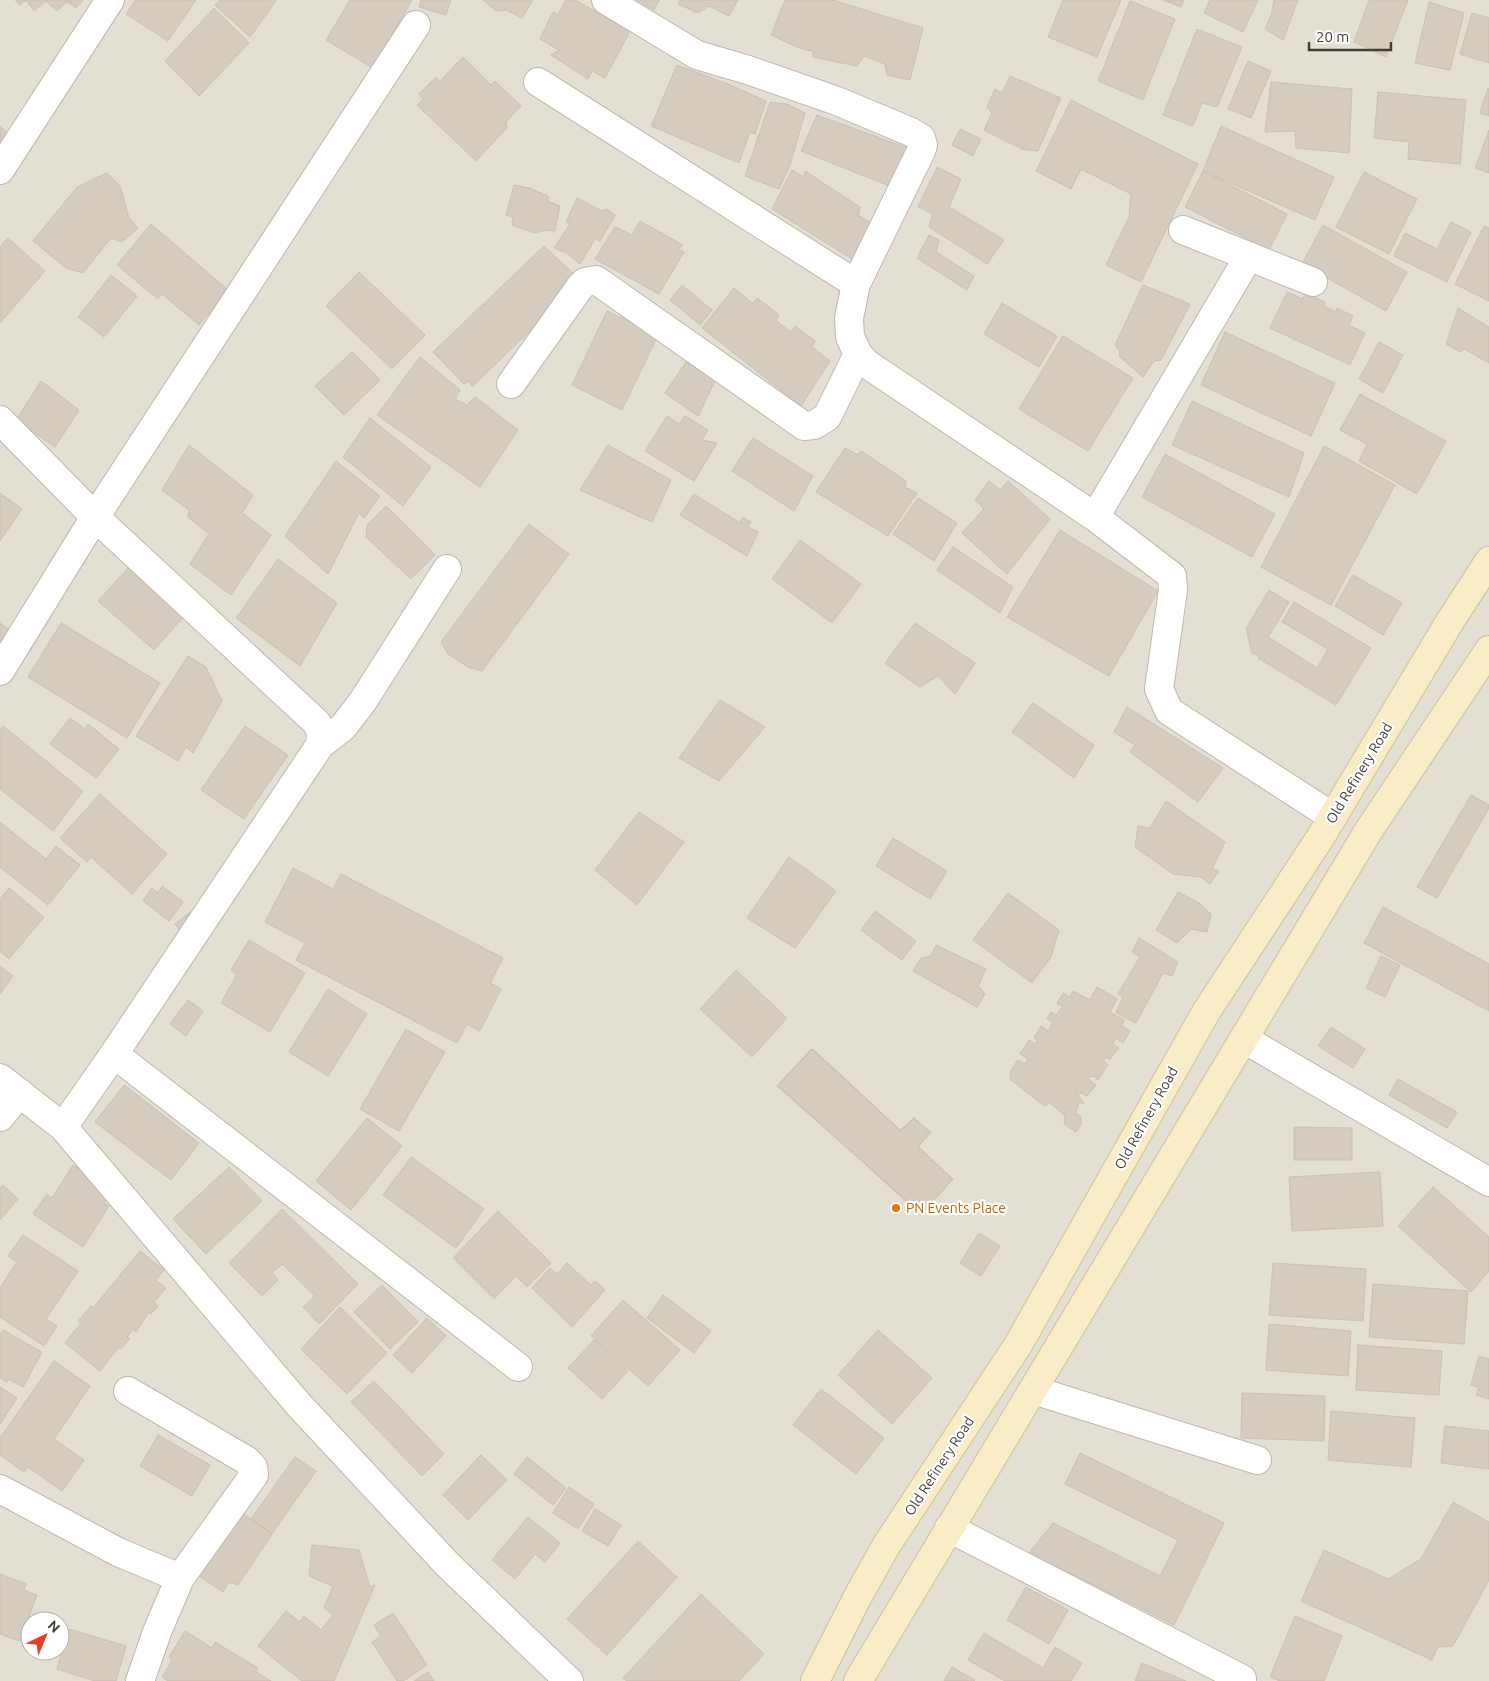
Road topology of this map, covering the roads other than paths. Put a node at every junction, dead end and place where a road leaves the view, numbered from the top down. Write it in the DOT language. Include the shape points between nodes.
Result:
graph roads {
  1 [pos="110,0"];
  2 [pos="606,0"];
  3 [pos="416,25"];
  4 [pos="538,82"];
  5 [pos="0,170"];
  6 [pos="1183,230"];
  7 [pos="1249,256"];
  8 [pos="1314,282"];
  9 [pos="856,284"];
  10 [pos="858,354"];
  11 [pos="511,384"];
  12 [pos="0,420"];
  13 [pos="96,517"];
  14 [pos="1095,517"];
  15 [pos="1489,561"];
  16 [pos="447,569"];
  17 [pos="1489,650"];
  18 [pos="0,672"];
  19 [pos="320,745"];
  20 [pos="1333,817"];
  21 [pos="1244,1039"];
  22 [pos="114,1054"];
  23 [pos="10,1085"];
  24 [pos="0,1117"];
  25 [pos="63,1127"];
  26 [pos="1489,1182"];
  27 [pos="518,1367"];
  28 [pos="1033,1390"];
  29 [pos="128,1391"];
  30 [pos="1257,1460"];
  31 [pos="0,1489"];
  32 [pos="950,1528"];
  33 [pos="180,1578"];
  34 [pos="1242,1679"];
  35 [pos="140,1681"];
  36 [pos="569,1681"];
  37 [pos="815,1681"];
  38 [pos="858,1681"];
  1 -- 5 [label="street"];
  2 -- 9 [label="street" via="697,55 837,101 921,138 921,151"];
  3 -- 13 [label="street"];
  4 -- 9 [label="street"];
  6 -- 7 [label="street"];
  7 -- 8 [label="street"];
  7 -- 14 [label="street"];
  9 -- 10 [label="street" via="849,318 850,337"];
  10 -- 11 [label="street" via="827,417 814,425 804,426 596,280 585,282 580,287"];
  10 -- 14 [label="street" via="867,364"];
  12 -- 13 [label="street"];
  13 -- 18 [label="street"];
  13 -- 19 [label="street" via="317,723"];
  14 -- 20 [label="street" via="1172,576 1174,590 1159,689 1169,711"];
  15 -- 20 [label="main road, Old Refinery Road"];
  16 -- 19 [label="street" via="363,701 343,727"];
  17 -- 21 [label="main road" via="1370,830"];
  19 -- 22 [label="street"];
  20 -- 37 [label="main road, Old Refinery Road" via="1206,1012 1018,1346 886,1546"];
  21 -- 26 [label="street"];
  21 -- 28 [label="main road"];
  22 -- 25 [label="street"];
  22 -- 27 [label="street"];
  23 -- 24 [label="street"];
  23 -- 25 [label="street"];
  25 -- 36 [label="street" via="298,1404 448,1565"];
  28 -- 30 [label="street"];
  28 -- 32 [label="main road"];
  29 -- 33 [label="street" via="246,1460 253,1468 254,1475"];
  31 -- 33 [label="street" via="118,1552"];
  32 -- 34 [label="street"];
  32 -- 38 [label="main road"];
  33 -- 35 [label="street" via="156,1632"];
}
